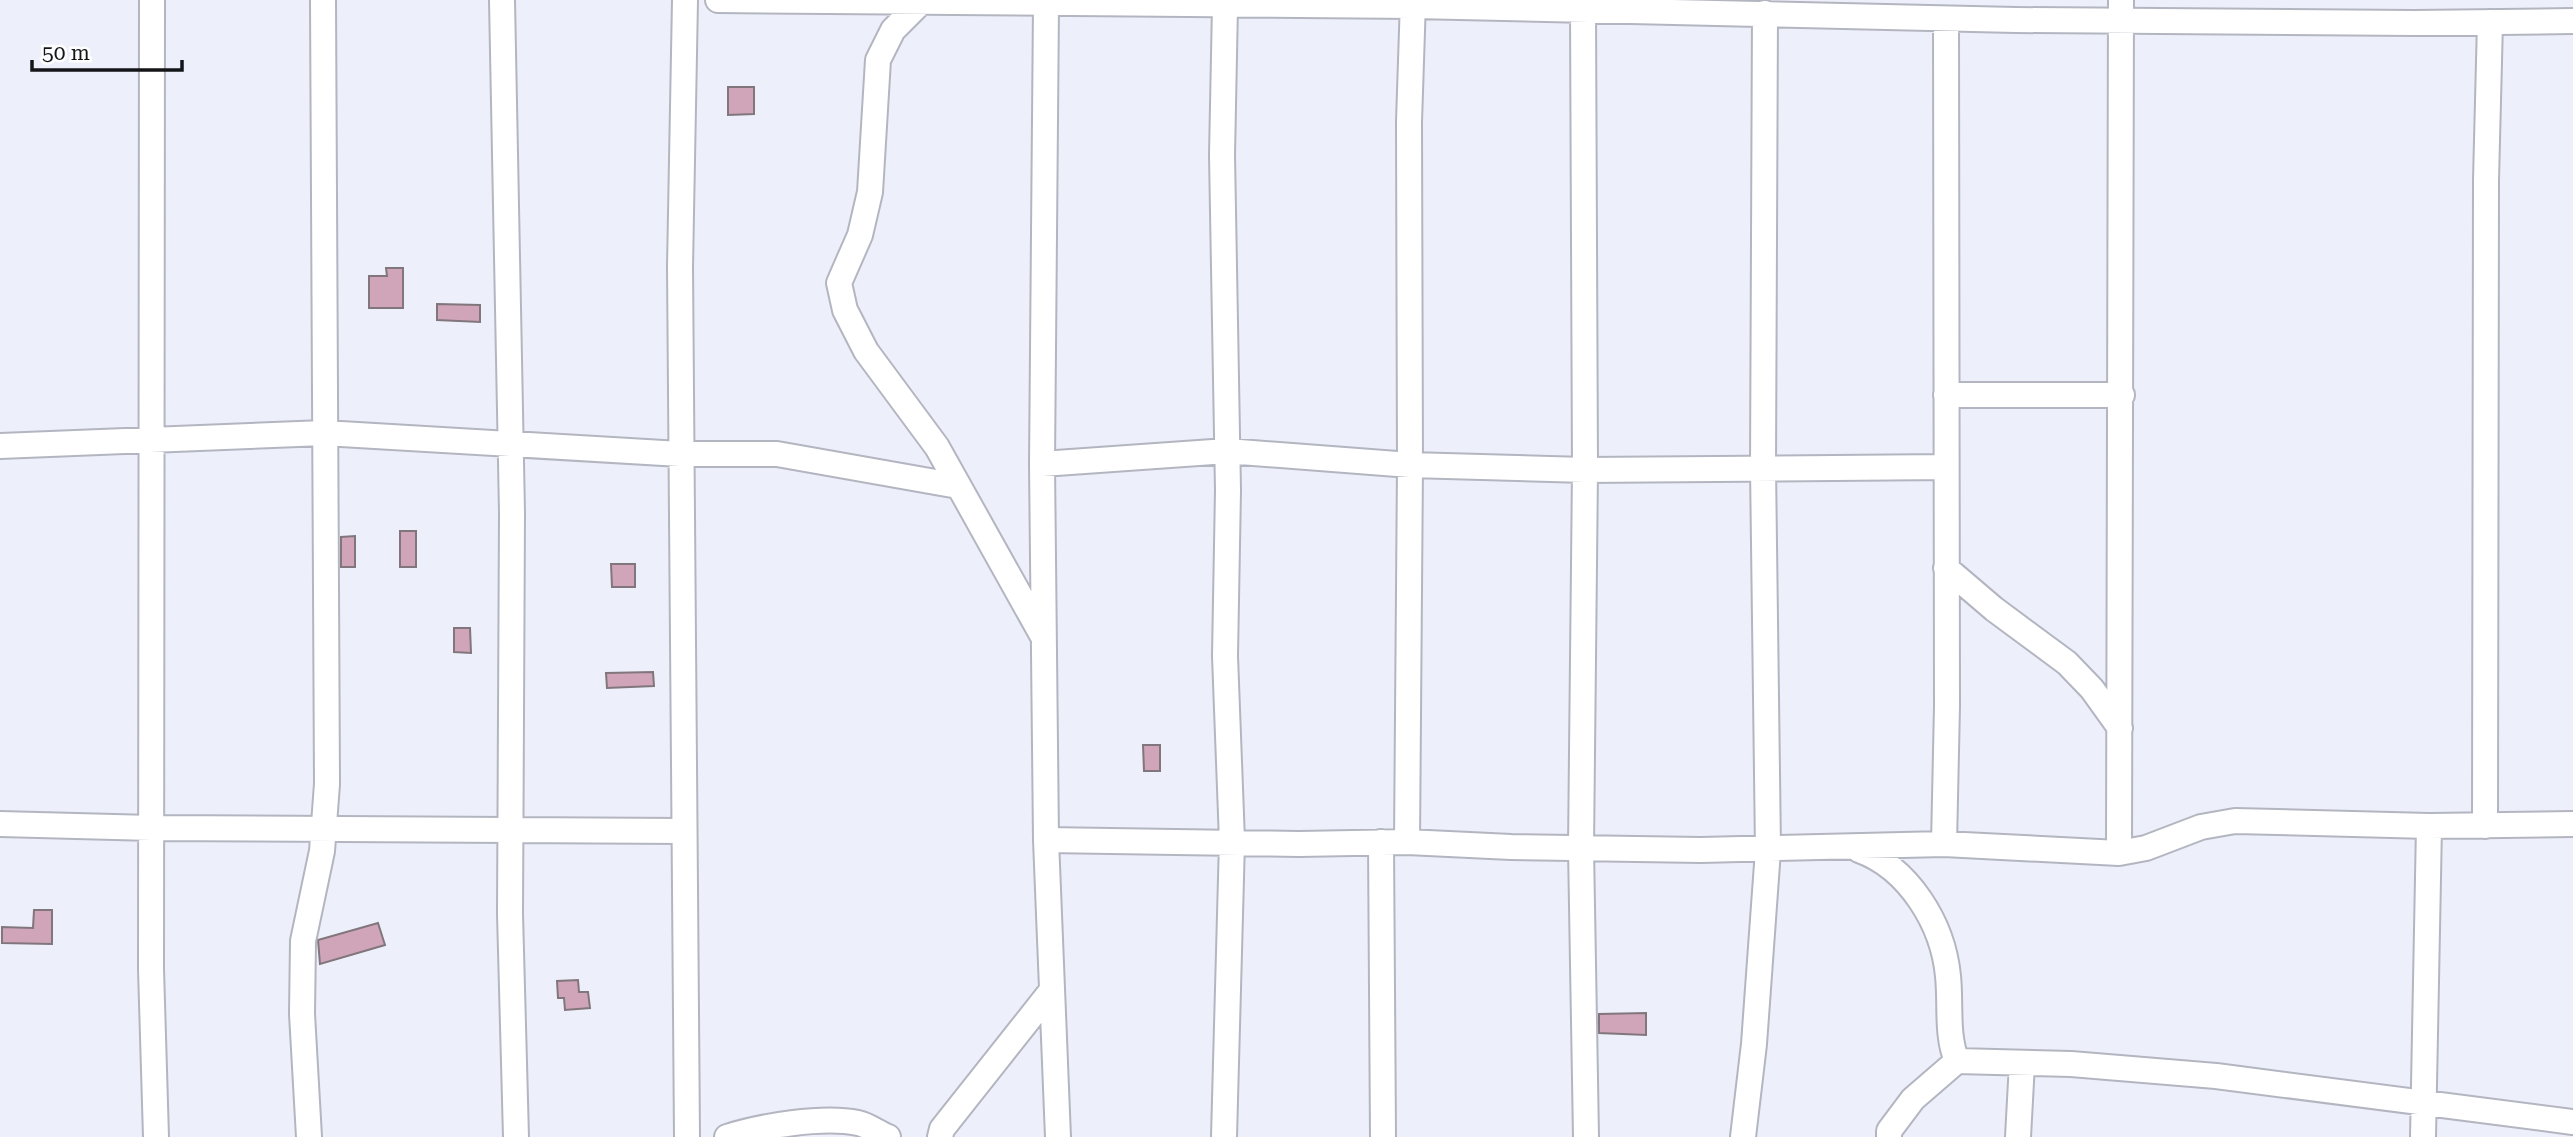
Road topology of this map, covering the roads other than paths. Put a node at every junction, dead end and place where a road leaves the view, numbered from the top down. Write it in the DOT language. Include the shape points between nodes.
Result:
graph roads {
  1 [pos="152,0"];
  2 [pos="323,0"];
  3 [pos="502,0"];
  4 [pos="685,0"];
  5 [pos="718,0"];
  6 [pos="839,1"];
  7 [pos="974,2"];
  8 [pos="1119,2"];
  9 [pos="920,3"];
  10 [pos="1261,3"];
  11 [pos="1413,3"];
  12 [pos="1046,5"];
  13 [pos="1550,5"];
  14 [pos="1224,6"];
  15 [pos="1696,6"];
  16 [pos="1841,7"];
  17 [pos="1583,10"];
  18 [pos="2121,11"];
  19 [pos="2269,11"];
  20 [pos="2414,12"];
  21 [pos="1765,13"];
  22 [pos="2561,13"];
  23 [pos="1946,19"];
  24 [pos="2490,22"];
  25 [pos="1946,395"];
  26 [pos="2122,396"];
  27 [pos="324,433"];
  28 [pos="151,442"];
  29 [pos="510,442"];
  30 [pos="0,446"];
  31 [pos="1227,451"];
  32 [pos="680,454"];
  33 [pos="1042,464"];
  34 [pos="1410,465"];
  35 [pos="1763,467"];
  36 [pos="1946,467"];
  37 [pos="1585,470"];
  38 [pos="958,486"];
  39 [pos="1946,568"];
  40 [pos="1044,639"];
  41 [pos="2120,728"];
  42 [pos="0,824"];
  43 [pos="2573,824"];
  44 [pos="2429,826"];
  45 [pos="2485,826"];
  46 [pos="152,828"];
  47 [pos="324,830"];
  48 [pos="512,831"];
  49 [pos="682,831"];
  50 [pos="1046,840"];
  51 [pos="1232,841"];
  52 [pos="1381,842"];
  53 [pos="1406,842"];
  54 [pos="1944,844"];
  55 [pos="1581,848"];
  56 [pos="1852,848"];
  57 [pos="1768,850"];
  58 [pos="2119,853"];
  59 [pos="1052,990"];
  60 [pos="1957,1062"];
  61 [pos="2022,1063"];
  62 [pos="2425,1104"];
  63 [pos="2573,1122"];
  64 [pos="156,1137"];
  65 [pos="309,1137"];
  66 [pos="516,1137"];
  67 [pos="687,1137"];
  68 [pos="727,1137"];
  69 [pos="888,1137"];
  70 [pos="940,1137"];
  71 [pos="1058,1137"];
  72 [pos="1224,1137"];
  73 [pos="1383,1137"];
  74 [pos="1586,1137"];
  75 [pos="1743,1137"];
  76 [pos="1889,1137"];
  77 [pos="2018,1137"];
  78 [pos="2423,1137"];
  1 -- 28 [label="street"];
  2 -- 27 [label="street"];
  3 -- 29 [label="street"];
  4 -- 32 [label="street"];
  5 -- 6 [label="street"];
  6 -- 9 [label="street"];
  7 -- 9 [label="street"];
  7 -- 12 [label="street"];
  8 -- 12 [label="street"];
  8 -- 14 [label="street"];
  9 -- 38 [label="street" via="893,30 878,60 870,192 860,235 839,283 845,310 866,351 937,447"];
  10 -- 11 [label="street"];
  10 -- 14 [label="street"];
  11 -- 13 [label="street"];
  11 -- 34 [label="street"];
  12 -- 33 [label="street"];
  13 -- 17 [label="street"];
  14 -- 31 [label="street"];
  15 -- 17 [label="street"];
  15 -- 21 [label="street"];
  16 -- 21 [label="street"];
  16 -- 23 [label="street"];
  17 -- 37 [label="street"];
  18 -- 19 [label="street"];
  18 -- 23 [label="street"];
  18 -- 26 [label="street"];
  19 -- 20 [label="street"];
  20 -- 24 [label="street"];
  21 -- 35 [label="street"];
  22 -- 24 [label="street"];
  23 -- 25 [label="street"];
  24 -- 45 [label="street"];
  25 -- 26 [label="street"];
  25 -- 36 [label="street"];
  26 -- 41 [label="street"];
  27 -- 28 [label="street"];
  27 -- 29 [label="street"];
  27 -- 47 [label="street"];
  28 -- 30 [label="street"];
  28 -- 46 [label="street"];
  29 -- 32 [label="street"];
  29 -- 48 [label="street"];
  31 -- 33 [label="street"];
  31 -- 34 [label="street"];
  31 -- 51 [label="street" via="1225,656"];
  32 -- 38 [label="street" via="777,454"];
  32 -- 49 [label="street"];
  33 -- 40 [label="street"];
  34 -- 37 [label="street"];
  34 -- 53 [label="street"];
  35 -- 36 [label="street"];
  35 -- 37 [label="street"];
  35 -- 57 [label="street"];
  36 -- 39 [label="street"];
  37 -- 55 [label="street"];
  38 -- 40 [label="street"];
  39 -- 41 [label="street" via="2067,663"];
  39 -- 54 [label="street"];
  40 -- 50 [label="street"];
  41 -- 58 [label="street"];
  42 -- 46 [label="street"];
  43 -- 45 [label="street"];
  44 -- 45 [label="street"];
  44 -- 58 [label="street" via="2235,821"];
  44 -- 62 [label="street"];
  46 -- 47 [label="street"];
  46 -- 64 [label="street"];
  47 -- 48 [label="street"];
  47 -- 65 [label="street" via="303,940"];
  48 -- 49 [label="street"];
  48 -- 66 [label="street"];
  49 -- 67 [label="street"];
  50 -- 51 [label="street"];
  50 -- 59 [label="street"];
  51 -- 52 [label="street"];
  51 -- 72 [label="street"];
  52 -- 53 [label="street"];
  52 -- 73 [label="street"];
  53 -- 55 [label="street"];
  54 -- 56 [label="street"];
  54 -- 58 [label="street"];
  55 -- 57 [label="street"];
  55 -- 74 [label="street"];
  56 -- 57 [label="street"];
  56 -- 60 [label="street" via="1882,858 1903,878 1938,930 1948,974 1951,1048"];
  57 -- 75 [label="street"];
  59 -- 70 [label="street"];
  59 -- 71 [label="street"];
  60 -- 61 [label="street"];
  60 -- 76 [label="street" via="1913,1099"];
  61 -- 62 [label="street" via="2216,1076"];
  61 -- 77 [label="street"];
  62 -- 63 [label="street"];
  62 -- 78 [label="street"];
  68 -- 69 [label="street" via="756,1128 858,1123"];
}
